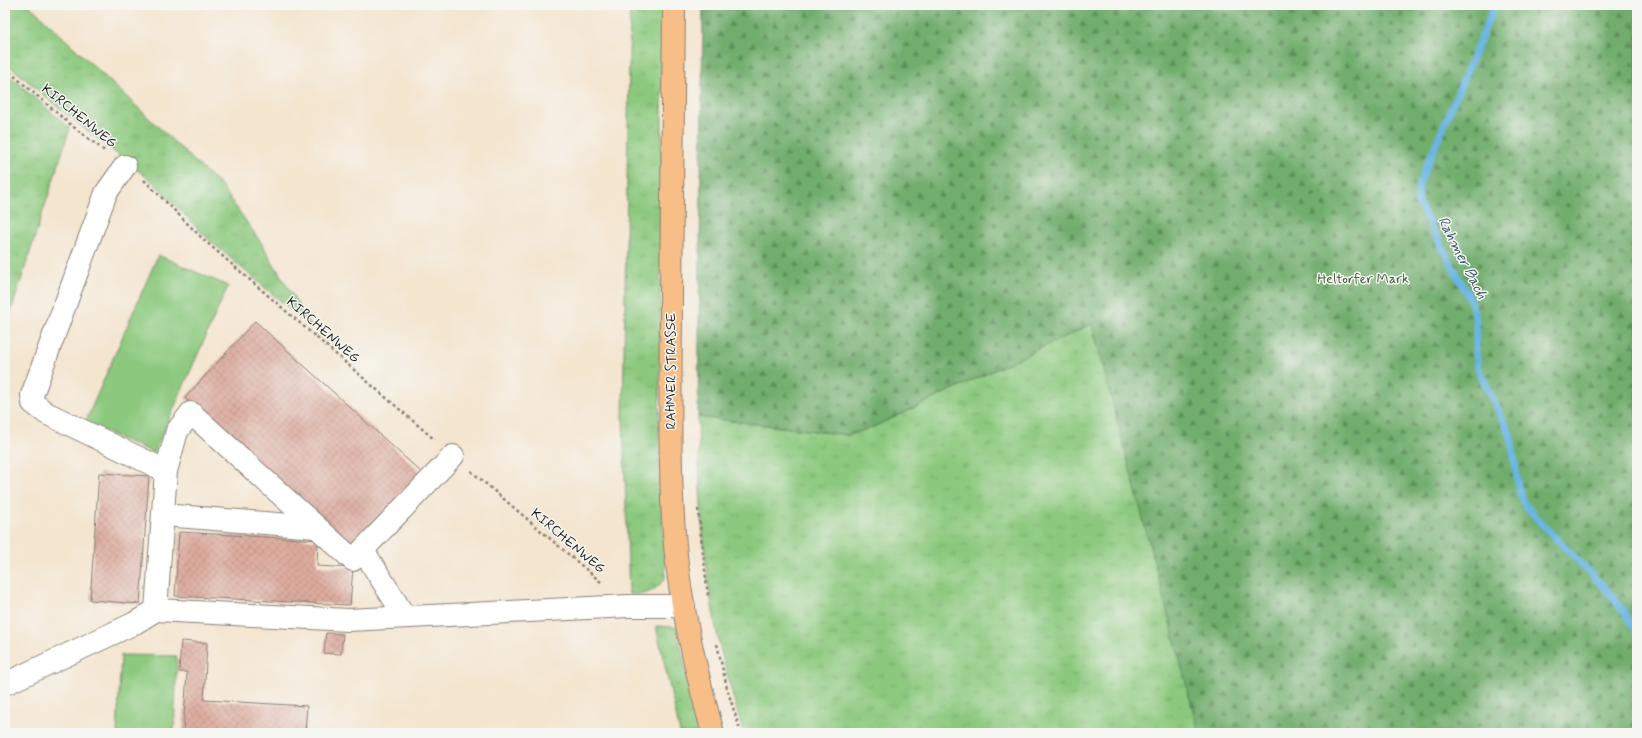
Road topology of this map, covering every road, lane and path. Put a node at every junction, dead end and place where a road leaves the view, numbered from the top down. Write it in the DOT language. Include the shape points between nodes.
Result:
graph roads {
  1 [pos="674,5"];
  2 [pos="5,68"];
  3 [pos="125,166"];
  4 [pos="453,456"];
  5 [pos="166,471"];
  6 [pos="698,507"];
  7 [pos="163,515"];
  8 [pos="316,527"];
  9 [pos="363,550"];
  10 [pos="708,603"];
  11 [pos="629,606"];
  12 [pos="684,606"];
  13 [pos="156,610"];
  14 [pos="405,617"];
  15 [pos="716,640"];
  16 [pos="5,684"];
  17 [pos="713,733"];
  18 [pos="741,733"];
  1 -- 12 [label="main road, RAHMER STRASSE" via="670,427 675,548"];
  2 -- 3 [label="path, KIRCHENWEG" via="71,125"];
  3 -- 4 [label="path, KIRCHENWEG" via="151,186 206,241"];
  3 -- 5 [label="lane" via="106,193 32,395 33,403 46,413"];
  4 -- 9 [label="lane"];
  4 -- 11 [label="path, KIRCHENWEG"];
  5 -- 7 [label="lane"];
  5 -- 8 [label="lane" via="177,431 191,413"];
  6 -- 10 [label="path"];
  7 -- 8 [label="lane"];
  7 -- 13 [label="lane"];
  8 -- 9 [label="lane" via="353,560"];
  9 -- 14 [label="lane"];
  11 -- 12 [label="lane"];
  11 -- 14 [label="lane"];
  12 -- 17 [label="main road, RAHMER STRASSE"];
  13 -- 14 [label="lane" via="348,620"];
  13 -- 16 [label="lane" via="135,623"];
  15 -- 18 [label="path"];
}
